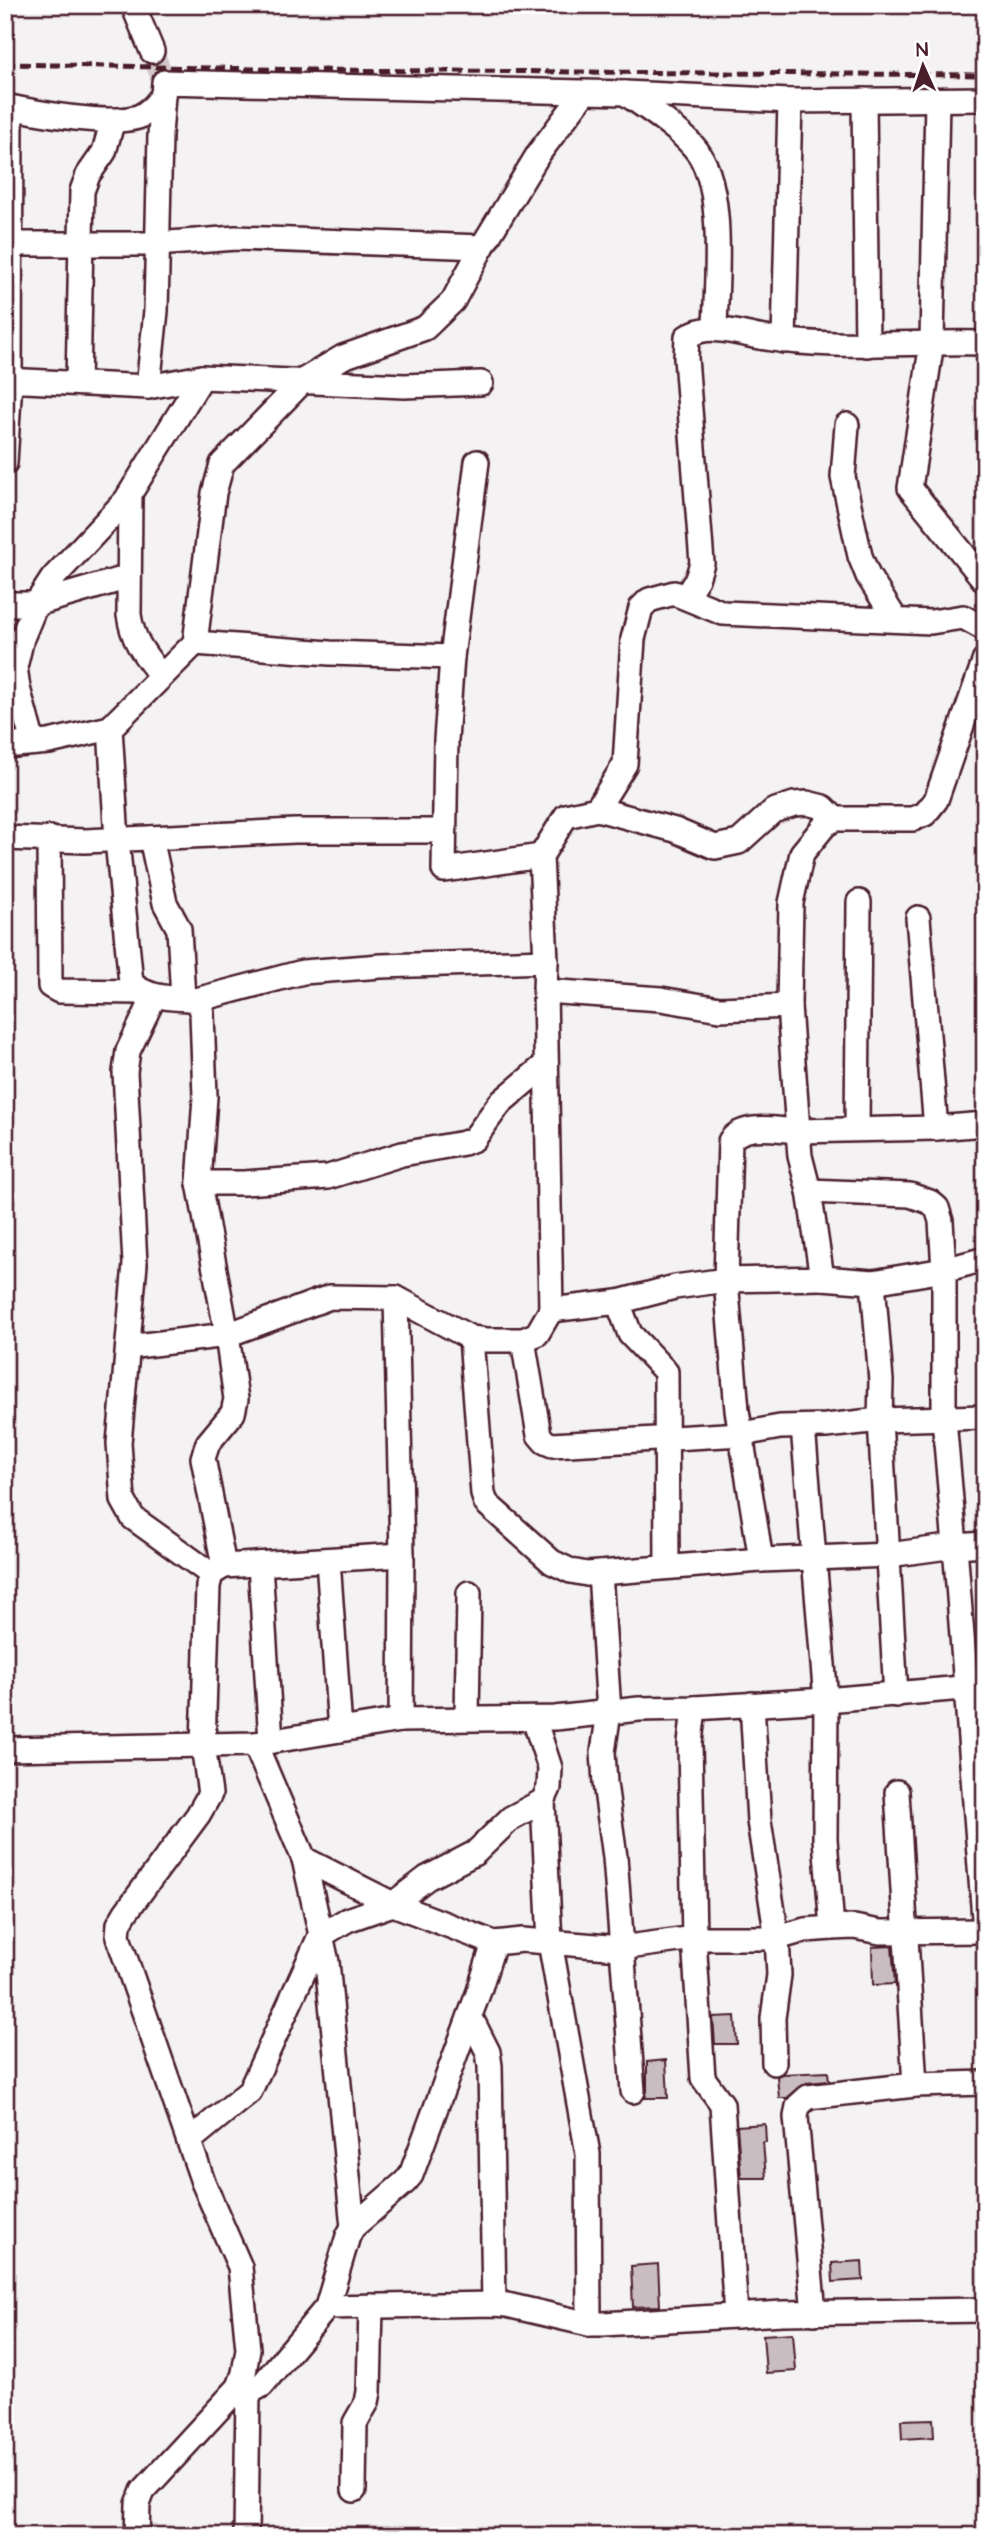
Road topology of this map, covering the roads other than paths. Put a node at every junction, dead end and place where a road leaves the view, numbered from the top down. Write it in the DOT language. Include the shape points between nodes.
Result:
graph roads {
  1 [pos="133,5"];
  2 [pos="152,51"];
  3 [pos="584,93"];
  4 [pos="625,93"];
  5 [pos="163,95"];
  6 [pos="985,99"];
  7 [pos="864,100"];
  8 [pos="937,100"];
  9 [pos="790,101"];
  10 [pos="8,107"];
  11 [pos="113,120"];
  12 [pos="81,243"];
  13 [pos="12,244"];
  14 [pos="156,244"];
  15 [pos="482,247"];
  16 [pos="715,329"];
  17 [pos="784,341"];
  18 [pos="932,342"];
  19 [pos="985,343"];
  20 [pos="867,345"];
  21 [pos="202,377"];
  22 [pos="8,380"];
  23 [pos="304,380"];
  24 [pos="78,383"];
  25 [pos="481,383"];
  26 [pos="148,387"];
  27 [pos="847,425"];
  28 [pos="477,462"];
  29 [pos="5,463"];
  30 [pos="130,495"];
  31 [pos="129,577"];
  32 [pos="985,581"];
  33 [pos="685,596"];
  34 [pos="5,604"];
  35 [pos="36,604"];
  36 [pos="896,620"];
  37 [pos="985,629"];
  38 [pos="195,643"];
  39 [pos="452,657"];
  40 [pos="985,659"];
  41 [pos="10,667"];
  42 [pos="161,677"];
  43 [pos="110,729"];
  44 [pos="33,743"];
  45 [pos="5,747"];
  46 [pos="597,809"];
  47 [pos="835,819"];
  48 [pos="444,831"];
  49 [pos="5,838"];
  50 [pos="48,838"];
  51 [pos="151,838"];
  52 [pos="117,840"];
  53 [pos="541,856"];
  54 [pos="859,902"];
  55 [pos="918,918"];
  56 [pos="547,961"];
  57 [pos="545,991"];
  58 [pos="147,994"];
  59 [pos="189,999"];
  60 [pos="789,1006"];
  61 [pos="546,1064"];
  62 [pos="985,1124"];
  63 [pos="936,1128"];
  64 [pos="858,1129"];
  65 [pos="798,1131"];
  66 [pos="199,1183"];
  67 [pos="809,1191"];
  68 [pos="985,1259"];
  69 [pos="944,1270"];
  70 [pos="822,1278"];
  71 [pos="726,1280"];
  72 [pos="873,1282"];
  73 [pos="396,1298"];
  74 [pos="618,1302"];
  75 [pos="551,1310"];
  76 [pos="227,1335"];
  77 [pos="471,1338"];
  78 [pos="523,1340"];
  79 [pos="128,1347"];
  80 [pos="985,1417"];
  81 [pos="944,1419"];
  82 [pos="880,1420"];
  83 [pos="803,1427"];
  84 [pos="742,1434"];
  85 [pos="666,1438"];
  86 [pos="985,1544"];
  87 [pos="955,1546"];
  88 [pos="402,1555"];
  89 [pos="888,1555"];
  90 [pos="813,1558"];
  91 [pos="328,1560"];
  92 [pos="761,1560"];
  93 [pos="260,1564"];
  94 [pos="667,1566"];
  95 [pos="218,1570"];
  96 [pos="600,1573"];
  97 [pos="470,1593"];
  98 [pos="975,1686"];
  99 [pos="896,1695"];
  100 [pos="826,1700"];
  101 [pos="752,1704"];
  102 [pos="694,1708"];
  103 [pos="609,1712"];
  104 [pos="467,1718"];
  105 [pos="534,1719"];
  106 [pos="401,1720"];
  107 [pos="340,1730"];
  108 [pos="263,1742"];
  109 [pos="203,1745"];
  110 [pos="5,1749"];
  111 [pos="897,1792"];
  112 [pos="543,1801"];
  113 [pos="304,1859"];
  114 [pos="393,1904"];
  115 [pos="832,1928"];
  116 [pos="907,1931"];
  117 [pos="985,1931"];
  118 [pos="320,1936"];
  119 [pos="694,1938"];
  120 [pos="777,1938"];
  121 [pos="550,1942"];
  122 [pos="494,1943"];
  123 [pos="621,1948"];
  124 [pos="470,2016"];
  125 [pos="774,2063"];
  126 [pos="985,2083"];
  127 [pos="915,2085"];
  128 [pos="632,2091"];
  129 [pos="189,2141"];
  130 [pos="353,2227"];
  131 [pos="494,2304"];
  132 [pos="371,2306"];
  133 [pos="327,2307"];
  134 [pos="985,2310"];
  135 [pos="814,2313"];
  136 [pos="736,2316"];
  137 [pos="589,2324"];
  138 [pos="240,2394"];
  139 [pos="354,2490"];
  140 [pos="136,2536"];
  141 [pos="246,2536"];
  1 -- 2 [label="street"];
  3 -- 4 [label="street"];
  3 -- 5 [label="street" via="164,82"];
  3 -- 15 [label="street" via="540,153"];
  4 -- 9 [label="street"];
  4 -- 16 [label="street" via="695,147 709,174 717,225"];
  5 -- 11 [label="street" via="147,113"];
  5 -- 14 [label="street"];
  6 -- 8 [label="street"];
  7 -- 8 [label="street"];
  7 -- 9 [label="street"];
  7 -- 20 [label="street"];
  8 -- 18 [label="street"];
  9 -- 17 [label="street"];
  10 -- 11 [label="street"];
  10 -- 13 [label="street"];
  11 -- 12 [label="street" via="104,152 84,183"];
  12 -- 13 [label="street"];
  12 -- 14 [label="street"];
  12 -- 24 [label="street"];
  13 -- 22 [label="street"];
  14 -- 15 [label="street" via="236,238"];
  14 -- 26 [label="street" via="156,311"];
  15 -- 23 [label="street" via="453,301 425,328 343,357"];
  16 -- 17 [label="street"];
  16 -- 33 [label="street" via="694,331 685,345 702,563"];
  17 -- 20 [label="street"];
  18 -- 19 [label="street"];
  18 -- 20 [label="street"];
  18 -- 32 [label="street" via="910,488"];
  21 -- 23 [label="street"];
  21 -- 26 [label="street"];
  21 -- 30 [label="street"];
  22 -- 24 [label="street"];
  22 -- 29 [label="street"];
  23 -- 25 [label="street" via="404,386"];
  23 -- 38 [label="street" via="222,464 214,493"];
  24 -- 26 [label="street"];
  27 -- 36 [label="street" via="843,477 860,556"];
  28 -- 39 [label="street"];
  30 -- 31 [label="street"];
  30 -- 35 [label="street" via="53,578"];
  31 -- 35 [label="street"];
  31 -- 42 [label="street" via="136,644"];
  33 -- 36 [label="street" via="713,611"];
  33 -- 46 [label="street" via="674,593 649,600 641,608 633,639 625,764"];
  34 -- 35 [label="street"];
  35 -- 41 [label="street"];
  36 -- 37 [label="street" via="931,622 963,617"];
  38 -- 39 [label="street"];
  38 -- 42 [label="street"];
  39 -- 48 [label="street"];
  40 -- 47 [label="street" via="936,800 925,814 913,820"];
  41 -- 44 [label="street"];
  42 -- 43 [label="street"];
  43 -- 44 [label="street"];
  43 -- 52 [label="street"];
  44 -- 45 [label="street"];
  46 -- 47 [label="street" via="675,830 715,847 739,842 773,811 794,804 824,807"];
  46 -- 53 [label="street" via="566,816"];
  47 -- 60 [label="street" via="825,825 798,864 791,903"];
  48 -- 51 [label="street" via="295,831"];
  48 -- 53 [label="street" via="443,870"];
  49 -- 50 [label="street"];
  50 -- 52 [label="street"];
  50 -- 58 [label="street" via="50,986 59,991"];
  51 -- 52 [label="street"];
  51 -- 59 [label="street" via="165,904 179,929"];
  52 -- 58 [label="street" via="131,983"];
  53 -- 56 [label="street"];
  54 -- 64 [label="street"];
  55 -- 63 [label="street"];
  56 -- 57 [label="street"];
  56 -- 59 [label="street" via="303,972"];
  57 -- 60 [label="street" via="661,999 720,1009"];
  57 -- 61 [label="street"];
  58 -- 59 [label="street"];
  58 -- 79 [label="street" via="125,1072 135,1264"];
  59 -- 66 [label="street" via="202,1013 205,1097"];
  60 -- 65 [label="street"];
  61 -- 66 [label="street" via="500,1103 474,1139 464,1143 402,1154 328,1177"];
  61 -- 75 [label="street"];
  62 -- 63 [label="street"];
  63 -- 64 [label="street"];
  64 -- 65 [label="street"];
  65 -- 67 [label="street"];
  65 -- 71 [label="street" via="750,1129 730,1141"];
  66 -- 76 [label="street"];
  67 -- 69 [label="street" via="910,1195 930,1202 941,1221"];
  67 -- 70 [label="street"];
  68 -- 69 [label="street"];
  69 -- 72 [label="street"];
  69 -- 81 [label="street"];
  70 -- 71 [label="street"];
  70 -- 72 [label="street"];
  71 -- 74 [label="street"];
  71 -- 84 [label="street"];
  72 -- 82 [label="street"];
  73 -- 76 [label="street" via="330,1297"];
  73 -- 77 [label="street"];
  73 -- 88 [label="street"];
  74 -- 75 [label="street"];
  74 -- 85 [label="street" via="630,1334 666,1372"];
  75 -- 78 [label="street" via="537,1334"];
  76 -- 79 [label="street"];
  76 -- 95 [label="street" via="236,1399 233,1413 208,1443 203,1458"];
  77 -- 78 [label="street"];
  77 -- 96 [label="street" via="486,1503 561,1567"];
  78 -- 85 [label="street" via="539,1435 545,1442"];
  79 -- 95 [label="street" via="119,1443 127,1511"];
  80 -- 81 [label="street"];
  81 -- 82 [label="street"];
  81 -- 87 [label="street"];
  82 -- 83 [label="street"];
  82 -- 89 [label="street"];
  83 -- 84 [label="street"];
  83 -- 90 [label="street"];
  84 -- 85 [label="street"];
  84 -- 92 [label="street"];
  85 -- 94 [label="street"];
  86 -- 87 [label="street"];
  87 -- 89 [label="street"];
  87 -- 98 [label="street"];
  88 -- 91 [label="street"];
  88 -- 106 [label="street"];
  89 -- 90 [label="street"];
  89 -- 99 [label="street"];
  90 -- 92 [label="street"];
  90 -- 100 [label="street"];
  91 -- 93 [label="street"];
  91 -- 107 [label="street"];
  92 -- 94 [label="street"];
  93 -- 95 [label="street"];
  93 -- 108 [label="street"];
  94 -- 96 [label="street"];
  95 -- 109 [label="street" via="208,1586"];
  96 -- 103 [label="street"];
  97 -- 104 [label="street"];
  98 -- 99 [label="street"];
  98 -- 117 [label="street"];
  99 -- 100 [label="street"];
  100 -- 101 [label="street"];
  100 -- 115 [label="street" via="825,1839"];
  101 -- 102 [label="street"];
  101 -- 120 [label="street" via="759,1821"];
  102 -- 103 [label="street"];
  102 -- 119 [label="street"];
  103 -- 105 [label="street"];
  103 -- 123 [label="street" via="603,1752"];
  104 -- 105 [label="street"];
  104 -- 106 [label="street"];
  105 -- 112 [label="street" via="550,1768"];
  106 -- 107 [label="street"];
  107 -- 108 [label="street"];
  108 -- 109 [label="street"];
  108 -- 113 [label="street"];
  109 -- 110 [label="street"];
  109 -- 129 [label="street" via="210,1794 126,1912 118,1937"];
  111 -- 116 [label="street"];
  112 -- 114 [label="street" via="510,1818 475,1853 428,1878"];
  112 -- 121 [label="street"];
  113 -- 114 [label="street"];
  113 -- 118 [label="street"];
  114 -- 118 [label="street" via="347,1920"];
  114 -- 122 [label="street"];
  115 -- 116 [label="street"];
  115 -- 120 [label="street"];
  116 -- 117 [label="street"];
  116 -- 127 [label="street"];
  118 -- 129 [label="street" via="250,2091"];
  118 -- 130 [label="street" via="327,1962"];
  119 -- 120 [label="street"];
  119 -- 123 [label="street"];
  119 -- 136 [label="street" via="704,2077 722,2104"];
  120 -- 125 [label="street"];
  121 -- 122 [label="street"];
  121 -- 123 [label="street"];
  121 -- 137 [label="street" via="588,2154"];
  122 -- 124 [label="street"];
  123 -- 128 [label="street"];
  124 -- 130 [label="street" via="411,2175"];
  124 -- 131 [label="street" via="490,2066"];
  126 -- 127 [label="street"];
  127 -- 135 [label="street" via="808,2096 798,2106"];
  129 -- 138 [label="street" via="240,2267 248,2350"];
  130 -- 133 [label="street"];
  131 -- 132 [label="street"];
  131 -- 137 [label="street"];
  132 -- 133 [label="street"];
  132 -- 139 [label="street" via="369,2392 355,2423"];
  133 -- 138 [label="street" via="262,2385"];
  134 -- 135 [label="street"];
  135 -- 136 [label="street"];
  136 -- 137 [label="street"];
  138 -- 140 [label="street" via="143,2491"];
  138 -- 141 [label="street"];
}
